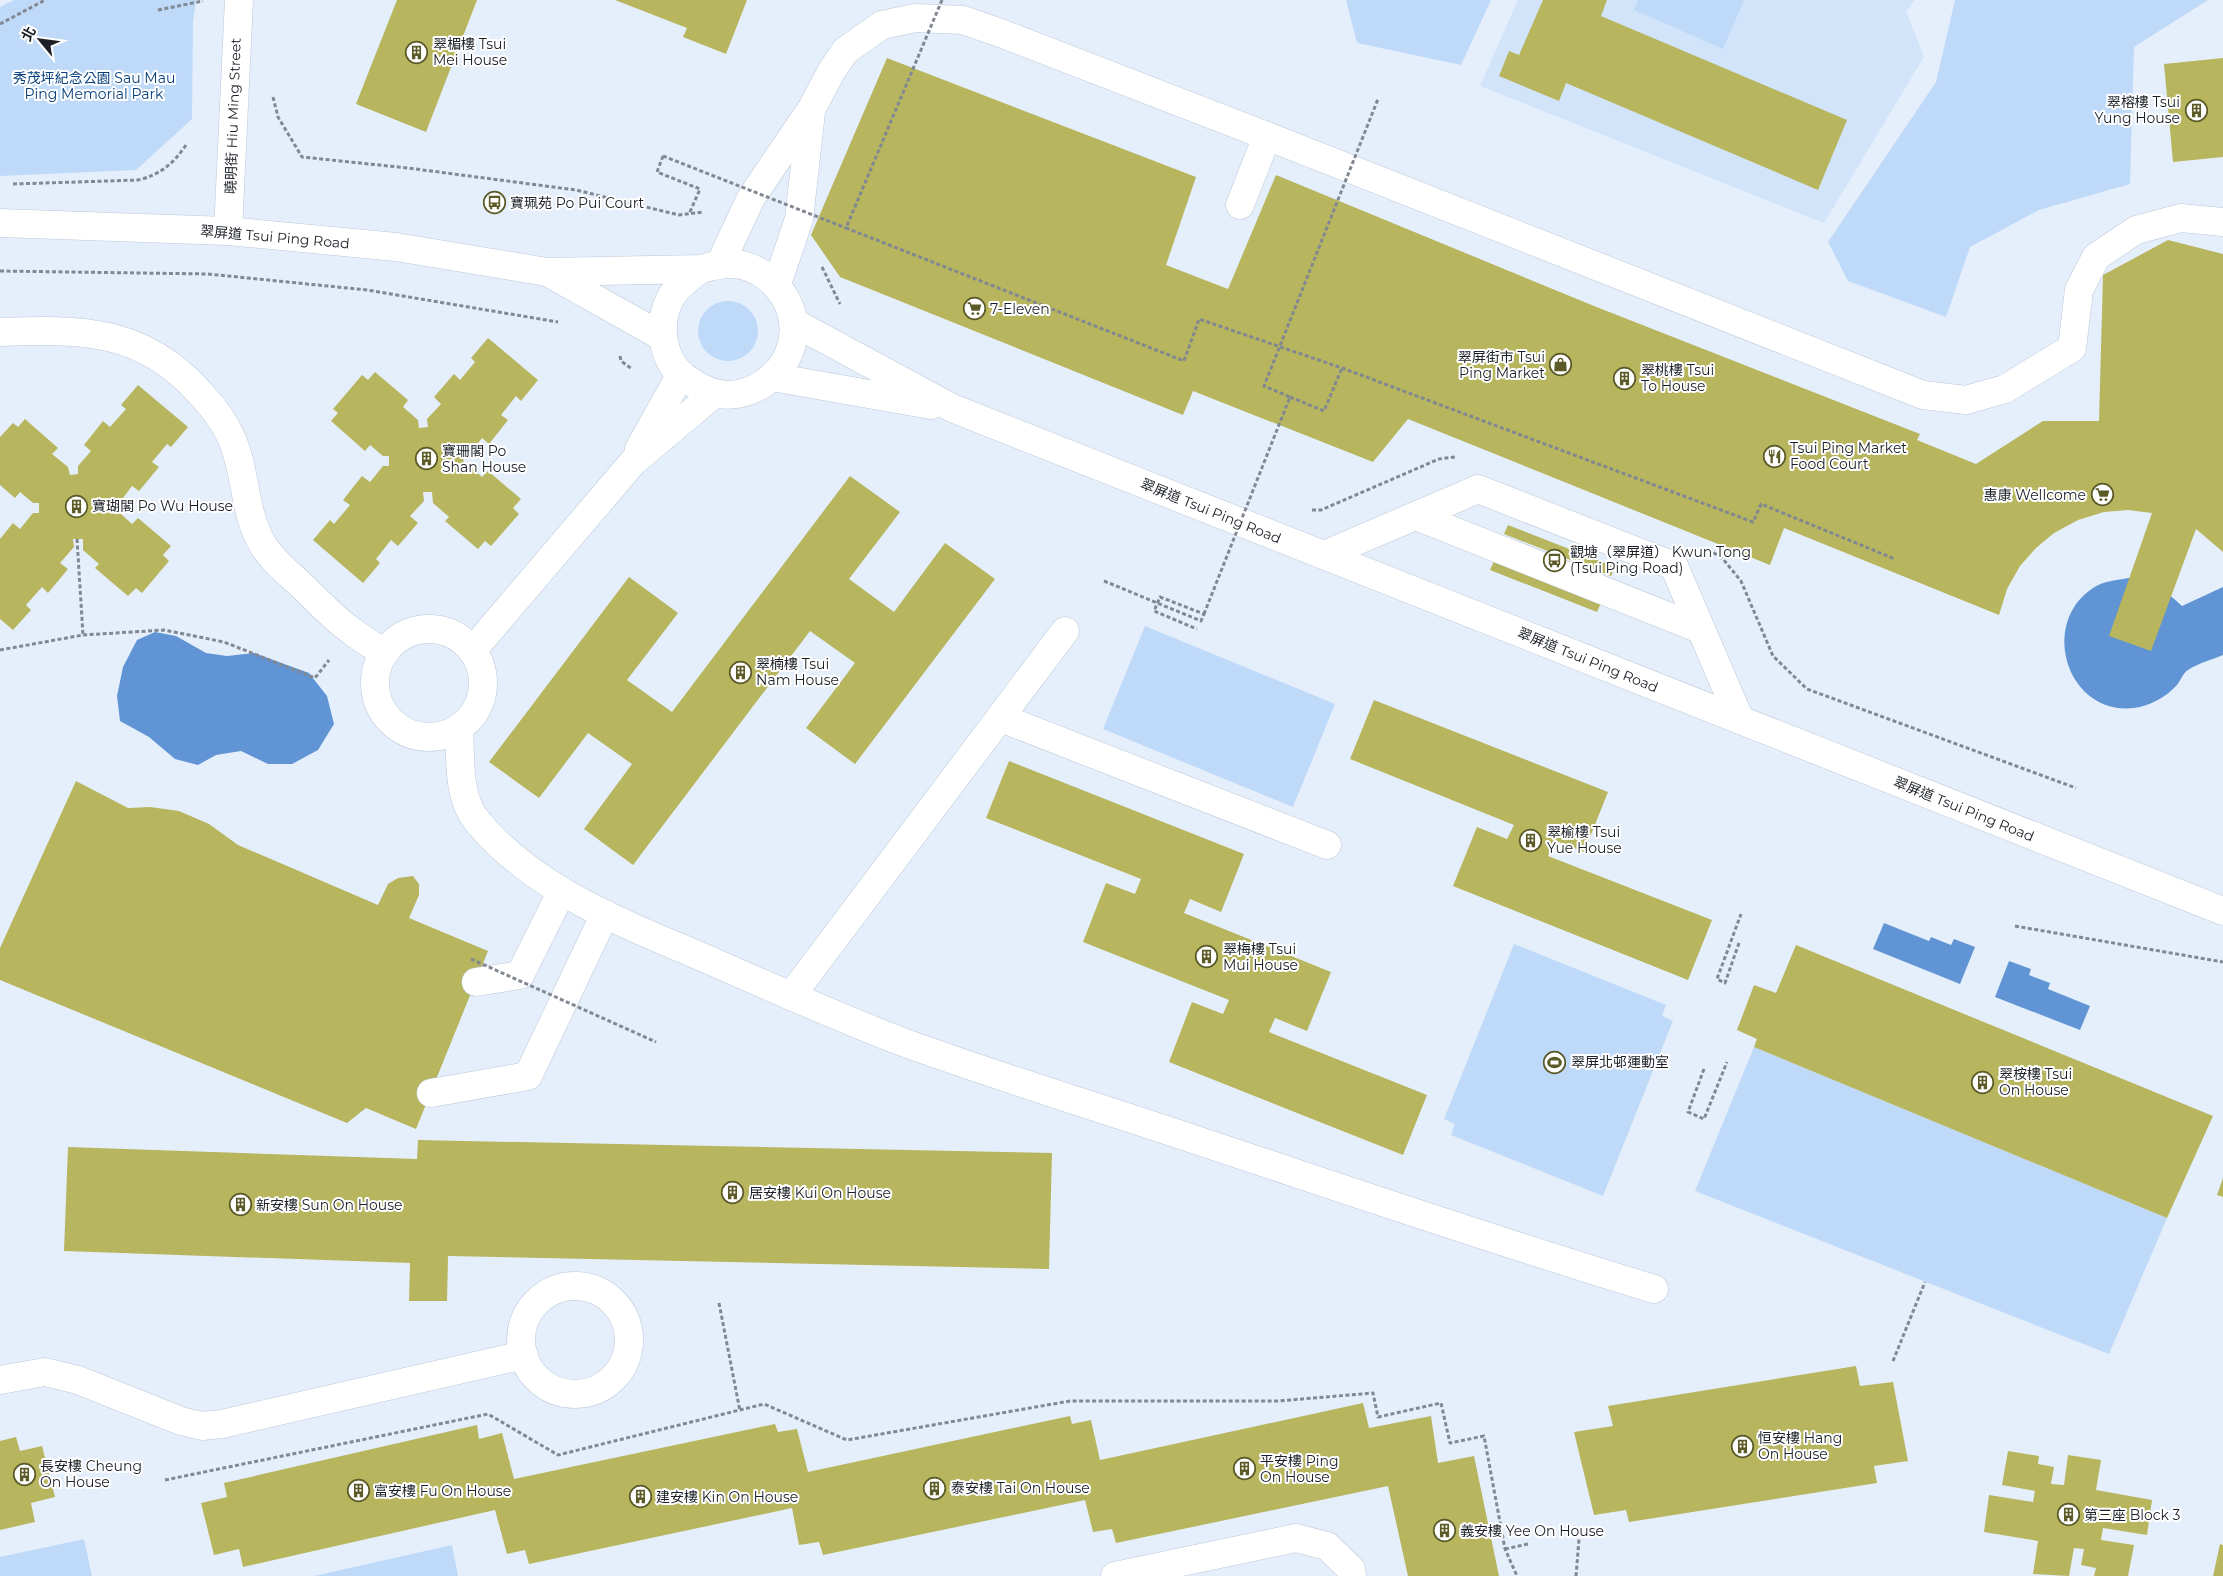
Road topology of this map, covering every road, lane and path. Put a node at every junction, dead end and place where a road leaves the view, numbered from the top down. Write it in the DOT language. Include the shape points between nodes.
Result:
graph roads {
  1 [pos="45,0"];
  2 [pos="240,0"];
  3 [pos="942,0"];
  4 [pos="206,1"];
  5 [pos="158,10"];
  6 [pos="0,24"];
  7 [pos="1378,99"];
  8 [pos="812,108"];
  9 [pos="1267,136"];
  10 [pos="186,145"];
  11 [pos="302,157"];
  12 [pos="10,184"];
  13 [pos="1240,205"];
  14 [pos="689,214"];
  15 [pos="742,218"];
  16 [pos="2223,222"];
  17 [pos="0,223"];
  18 [pos="846,228"];
  19 [pos="228,232"];
  20 [pos="793,238"];
  21 [pos="711,266"];
  22 [pos="0,271"];
  23 [pos="547,272"];
  24 [pos="776,284"];
  25 [pos="846,308"];
  26 [pos="793,322"];
  27 [pos="563,323"];
  28 [pos="0,332"];
  29 [pos="663,337"];
  30 [pos="1280,346"];
  31 [pos="619,353"];
  32 [pos="1342,368"];
  33 [pos="772,377"];
  34 [pos="675,385"];
  35 [pos="715,393"];
  36 [pos="1290,397"];
  37 [pos="952,408"];
  38 [pos="633,462"];
  39 [pos="1416,516"];
  40 [pos="77,539"];
  41 [pos="1324,555"];
  42 [pos="1895,559"];
  43 [pos="1104,581"];
  44 [pos="1204,614"];
  45 [pos="1197,629"];
  46 [pos="1700,629"];
  47 [pos="1065,631"];
  48 [pos="352,632"];
  49 [pos="82,635"];
  50 [pos="0,650"];
  51 [pos="472,651"];
  52 [pos="385,653"];
  53 [pos="1000,718"];
  54 [pos="1740,720"];
  55 [pos="459,728"];
  56 [pos="1327,845"];
  57 [pos="562,891"];
  58 [pos="2223,912"];
  59 [pos="605,914"];
  60 [pos="1741,914"];
  61 [pos="2015,926"];
  62 [pos="1739,943"];
  63 [pos="2223,962"];
  64 [pos="473,971"];
  65 [pos="791,996"];
  66 [pos="656,1042"];
  67 [pos="1727,1062"];
  68 [pos="1704,1069"];
  69 [pos="431,1093"];
  70 [pos="1926,1282"];
  71 [pos="1654,1289"];
  72 [pos="719,1303"];
  73 [pos="524,1355"];
  74 [pos="1893,1361"];
  75 [pos="0,1380"];
  76 [pos="740,1410"];
  77 [pos="165,1480"];
  78 [pos="1579,1539"];
  79 [pos="1528,1544"];
  80 [pos="1506,1549"];
  81 [pos="1115,1576"];
  82 [pos="1352,1576"];
  83 [pos="1517,1576"];
  84 [pos="1576,1576"];
  1 -- 6 [label="path"];
  2 -- 19 [label="street, 曉明街 Hiu Ming Street"];
  3 -- 18 [label="path, bridge"];
  4 -- 5 [label="path"];
  7 -- 30 [label="path, bridge"];
  8 -- 9 [label="street" via="845,51 882,25 916,18 963,20"];
  8 -- 15 [label="street" via="751,198"];
  8 -- 20 [label="street" via="799,219"];
  9 -- 13 [label="street"];
  9 -- 16 [label="street" via="1923,395 1966,400 2005,389 2072,348 2079,290 2096,257 2136,230 2181,218"];
  10 -- 12 [label="path" via="166,168 138,180"];
  11 -- 14 [label="path" via="576,190 679,215"];
  14 -- 15 [label="path" via="701,211"];
  14 -- 18 [label="path, bridge" via="700,189 657,172 663,156"];
  15 -- 21 [label="street"];
  17 -- 19 [label="street, 翠屏道 Tsui Ping Road"];
  18 -- 30 [label="path, bridge" via="1184,361 1200,318"];
  19 -- 23 [label="street, 翠屏道 Tsui Ping Road" via="396,247"];
  20 -- 24 [label="street"];
  20 -- 25 [label="path" via="816,254 838,302"];
  21 -- 23 [label="street, 翠屏道 Tsui Ping Road"];
  21 -- 24 [label="street, 翠屏道 Tsui Ping Road" via="741,265 760,272"];
  21 -- 29 [label="street, 翠屏道 Tsui Ping Road" via="684,281 671,297 664,316"];
  22 -- 27 [label="path" via="208,274 367,290"];
  23 -- 29 [label="street, 翠屏道 Tsui Ping Road"];
  24 -- 26 [label="street, 翠屏道 Tsui Ping Road" via="788,302"];
  26 -- 33 [label="street, 翠屏道 Tsui Ping Road" via="792,342 785,361"];
  26 -- 37 [label="street, 翠屏道 Tsui Ping Road"];
  28 -- 48 [label="street" via="51,330 101,335 127,341 171,365 207,401 231,437 250,513 264,547"];
  29 -- 34 [label="street, 翠屏道 Tsui Ping Road"];
  30 -- 32 [label="path, bridge"];
  30 -- 36 [label="path, bridge" via="1264,386"];
  31 -- 34 [label="path" via="621,361"];
  32 -- 36 [label="path" via="1324,411"];
  32 -- 42 [label="path, bridge" via="1753,522 1761,504"];
  33 -- 35 [label="street, 翠屏道 Tsui Ping Road" via="756,388 736,394"];
  33 -- 37 [label="street, 翠屏道 Tsui Ping Road"];
  34 -- 35 [label="street, 翠屏道 Tsui Ping Road" via="697,386"];
  34 -- 38 [label="street"];
  35 -- 38 [label="street"];
  36 -- 44 [label="path, bridge"];
  37 -- 41 [label="street, 翠屏道 Tsui Ping Road"];
  38 -- 51 [label="street"];
  39 -- 41 [label="street"];
  39 -- 46 [label="street"];
  39 -- 46 [label="street" via="1478,489 1674,566"];
  40 -- 49 [label="path"];
  41 -- 54 [label="street, 翠屏道 Tsui Ping Road"];
  43 -- 44 [label="path" via="1200,622"];
  44 -- 45 [label="path" via="1160,597 1154,611"];
  46 -- 54 [label="street"];
  47 -- 53 [label="street"];
  48 -- 49 [label="path" via="315,678 224,642 164,630"];
  48 -- 52 [label="street"];
  49 -- 50 [label="path"];
  51 -- 52 [label="street" via="445,631 429,629 412,632"];
  51 -- 55 [label="street" via="480,666 483,682 481,699 473,715"];
  52 -- 55 [label="street" via="377,670 375,689 380,707 390,722 406,732 424,737 442,736"];
  53 -- 56 [label="street"];
  53 -- 65 [label="street"];
  54 -- 58 [label="street, 翠屏道 Tsui Ping Road"];
  55 -- 57 [label="street" via="462,787 474,818 500,846"];
  57 -- 59 [label="street"];
  57 -- 64 [label="street" via="520,975"];
  59 -- 65 [label="street"];
  59 -- 69 [label="street" via="528,1076"];
  60 -- 62 [label="path" via="1717,979 1725,983"];
  61 -- 63 [label="path"];
  64 -- 66 [label="path, bridge"];
  65 -- 71 [label="street" via="908,1043 1539,1254"];
  67 -- 68 [label="path" via="1704,1119 1688,1112"];
  70 -- 74 [label="path"];
  72 -- 76 [label="path"];
  73 -- 75 [label="street" via="202,1426 180,1421 78,1380 45,1372"];
  76 -- 77 [label="path" via="558,1455 488,1414"];
  76 -- 80 [label="path" via="764,1404 848,1440 1070,1401 1278,1401 1373,1392 1378,1417 1441,1403 1450,1443 1484,1436"];
  78 -- 84 [label="path"];
  79 -- 80 [label="path"];
  80 -- 83 [label="path"];
  81 -- 82 [label="street" via="1296,1538 1327,1546 1351,1568"];
}
